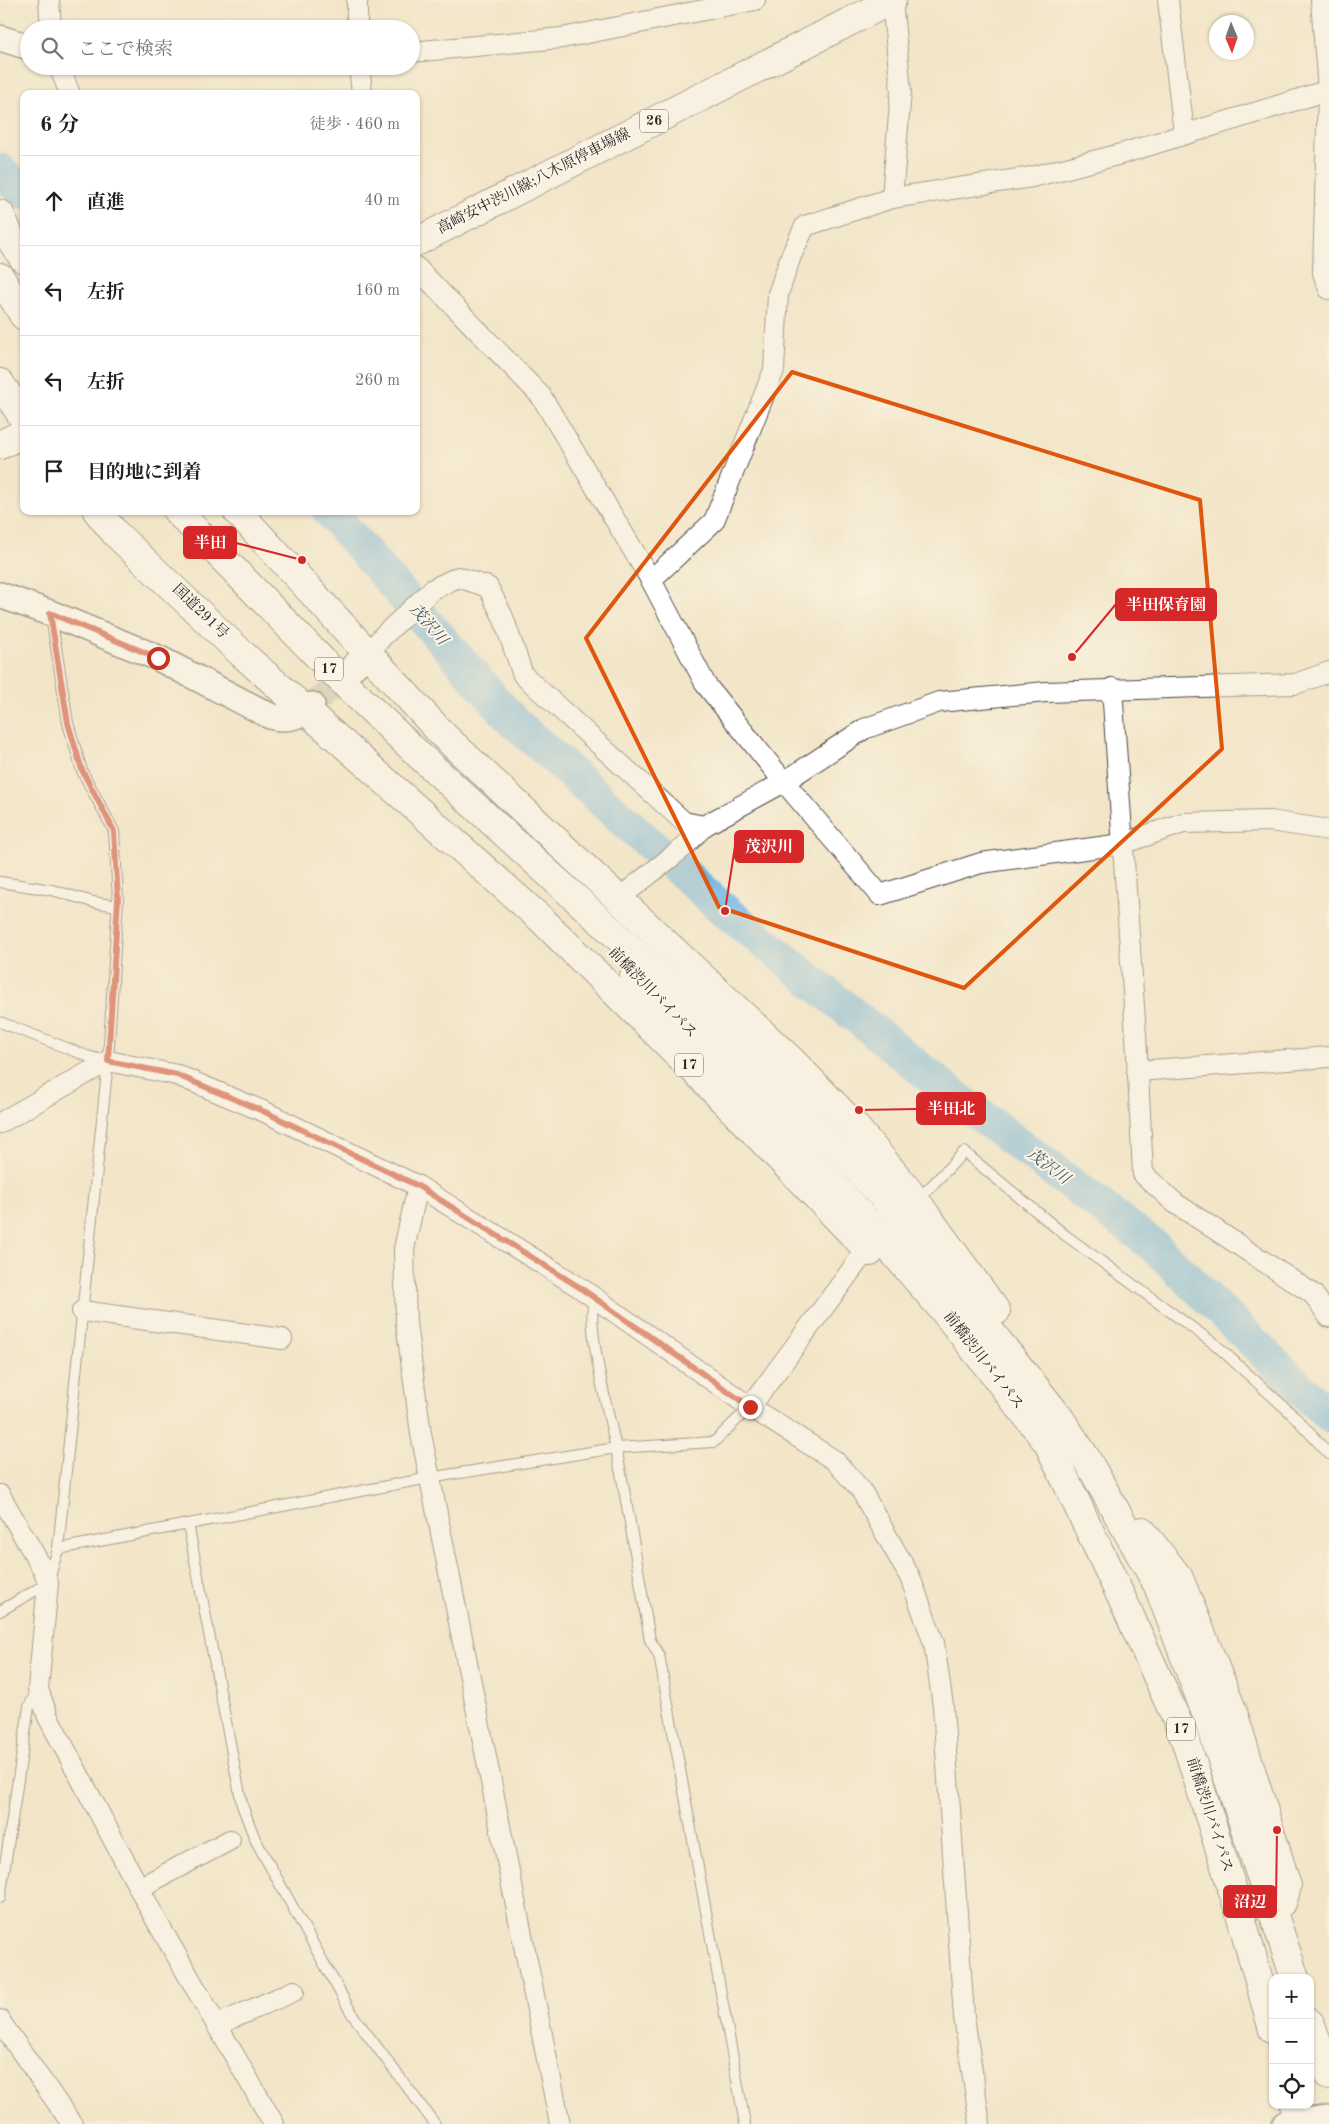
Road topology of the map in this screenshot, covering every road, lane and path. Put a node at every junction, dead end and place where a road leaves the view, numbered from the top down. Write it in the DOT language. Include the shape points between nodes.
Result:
graph roads {
  1 [pos="49,0"];
  2 [pos="357,0"];
  3 [pos="755,0"];
  4 [pos="892,0"];
  5 [pos="1168,0"];
  6 [pos="1321,0"];
  7 [pos="50,20"];
  8 [pos="357,20"];
  9 [pos="0,38"];
  10 [pos="20,44"];
  11 [pos="420,51"];
  12 [pos="63,75"];
  13 [pos="360,75"];
  14 [pos="68,90"];
  15 [pos="362,90"];
  16 [pos="1329,90"];
  17 [pos="1184,133"];
  18 [pos="892,198"];
  19 [pos="0,214"];
  20 [pos="420,240"];
  21 [pos="18,251"];
  22 [pos="420,271"];
  23 [pos="0,277"];
  24 [pos="1329,289"];
  25 [pos="20,310"];
  26 [pos="0,383"];
  27 [pos="20,413"];
  28 [pos="20,435"];
  29 [pos="0,445"];
  30 [pos="100,515"];
  31 [pos="181,515"];
  32 [pos="240,515"];
  33 [pos="651,580"];
  34 [pos="0,595"];
  35 [pos="50,613"];
  36 [pos="368,652"];
  37 [pos="1329,672"];
  38 [pos="1112,688"];
  39 [pos="309,707"];
  40 [pos="784,782"];
  41 [pos="488,819"];
  42 [pos="704,826"];
  43 [pos="1329,830"];
  44 [pos="1122,844"];
  45 [pos="0,882"];
  46 [pos="618,899"];
  47 [pos="117,906"];
  48 [pos="0,1022"];
  49 [pos="1329,1058"];
  50 [pos="108,1061"];
  51 [pos="1137,1071"];
  52 [pos="0,1123"];
  53 [pos="418,1186"];
  54 [pos="916,1202"];
  55 [pos="867,1249"];
  56 [pos="595,1298"];
  57 [pos="82,1311"];
  58 [pos="1329,1317"];
  59 [pos="282,1339"];
  60 [pos="750,1407"];
  61 [pos="1059,1417"];
  62 [pos="1048,1443"];
  63 [pos="616,1448"];
  64 [pos="1329,1454"];
  65 [pos="429,1478"];
  66 [pos="0,1495"];
  67 [pos="188,1524"];
  68 [pos="58,1549"];
  69 [pos="48,1583"];
  70 [pos="0,1611"];
  71 [pos="38,1689"];
  72 [pos="230,1840"];
  73 [pos="139,1888"];
  74 [pos="0,1898"];
  75 [pos="1293,1974"];
  76 [pos="294,1991"];
  77 [pos="1270,2019"];
  78 [pos="0,2020"];
  79 [pos="217,2025"];
  80 [pos="1314,2034"];
  81 [pos="1329,2076"];
  82 [pos="1329,2118"];
  83 [pos="1294,2119"];
  84 [pos="72,2124"];
  85 [pos="274,2124"];
  86 [pos="435,2124"];
  87 [pos="560,2124"];
  88 [pos="745,2124"];
  89 [pos="980,2124"];
  1 -- 7 [label="street"];
  2 -- 8 [label="street"];
  3 -- 11 [label="street" via="562,38"];
  4 -- 18 [label="street" via="901,91"];
  4 -- 20 [label="main road, 高崎安中渋川線;八木原停車場線 / 26"];
  5 -- 17 [label="street"];
  6 -- 16 [label="street"];
  9 -- 10 [label="street"];
  12 -- 14 [label="street"];
  13 -- 15 [label="street"];
  16 -- 17 [label="street"];
  16 -- 24 [label="street" via="1323,273"];
  17 -- 18 [label="street" via="1121,154 1032,177"];
  18 -- 33 [label="street" via="805,226 778,294 774,370 714,521"];
  19 -- 21 [label="main road"];
  22 -- 33 [label="street" via="541,396"];
  23 -- 25 [label="main road"];
  26 -- 27 [label="main road"];
  28 -- 29 [label="main road"];
  30 -- 39 [label="main road, 国道291号 / 17" via="115,533 240,652"];
  31 -- 41 [label="main road, 前橋渋川バイパス / 17" via="347,686"];
  32 -- 36 [label="main road, 17"];
  33 -- 40 [label="street" via="706,685"];
  34 -- 35 [label="street"];
  35 -- 39 [label="street" via="158,658 270,716 286,719 298,716"];
  35 -- 47 [label="lane" via="68,723 82,770 114,831"];
  36 -- 42 [label="street" via="433,589 458,577 488,587 503,617 523,675 684,822"];
  36 -- 46 [label="main road, 17" via="443,735"];
  37 -- 38 [label="street" via="1295,684"];
  38 -- 40 [label="street" via="939,702 864,729"];
  38 -- 44 [label="street"];
  39 -- 55 [label="main road, 17" via="542,920 701,1077"];
  40 -- 42 [label="street"];
  40 -- 44 [label="street" via="880,895 981,863"];
  41 -- 61 [label="main road, 前橋渋川バイパス / 17" via="769,1075 882,1196"];
  41 -- 62 [label="main road, 前橋渋川バイパス / 17" via="861,1214 944,1311"];
  42 -- 46 [label="street" via="684,847"];
  43 -- 44 [label="street" via="1270,820 1183,823"];
  44 -- 51 [label="street"];
  45 -- 47 [label="lane" via="52,890"];
  46 -- 54 [label="main road, 17" via="792,1061 853,1124"];
  47 -- 50 [label="lane"];
  48 -- 50 [label="lane"];
  49 -- 51 [label="street"];
  50 -- 52 [label="street"];
  50 -- 53 [label="street" via="177,1075 265,1112"];
  50 -- 57 [label="lane"];
  51 -- 58 [label="street" via="1142,1174 1175,1203 1312,1294"];
  53 -- 56 [label="street"];
  53 -- 65 [label="street" via="404,1249 406,1314"];
  54 -- 61 [label="main road, 17" via="991,1304"];
  54 -- 64 [label="lane" via="964,1152 1065,1235 1216,1346 1294,1416"];
  55 -- 60 [label="street"];
  55 -- 62 [label="main road, 17"];
  56 -- 60 [label="street"];
  56 -- 63 [label="lane" via="591,1306 596,1352"];
  57 -- 59 [label="street"];
  57 -- 68 [label="lane"];
  60 -- 63 [label="lane" via="714,1442"];
  60 -- 89 [label="street" via="834,1460 861,1490 910,1576 934,1643 943,1706 964,2017"];
  61 -- 75 [label="main road, 前橋渋川バイパス / 17" via="1086,1458 1158,1586 1210,1724"];
  62 -- 77 [label="main road, 前橋渋川バイパス / 17" via="1184,1736"];
  63 -- 65 [label="lane"];
  63 -- 88 [label="lane" via="650,1640 659,1655"];
  65 -- 67 [label="lane"];
  65 -- 87 [label="street"];
  66 -- 69 [label="street"];
  67 -- 68 [label="lane"];
  67 -- 86 [label="lane" via="242,1805 255,1839 352,2014"];
  68 -- 69 [label="lane"];
  69 -- 70 [label="lane"];
  69 -- 71 [label="street"];
  71 -- 73 [label="street" via="48,1717"];
  71 -- 74 [label="lane" via="29,1707"];
  72 -- 73 [label="street"];
  73 -- 79 [label="street"];
  76 -- 79 [label="street"];
  78 -- 84 [label="street"];
  79 -- 85 [label="street"];
  80 -- 81 [label="main road"];
  82 -- 83 [label="street"];
}
